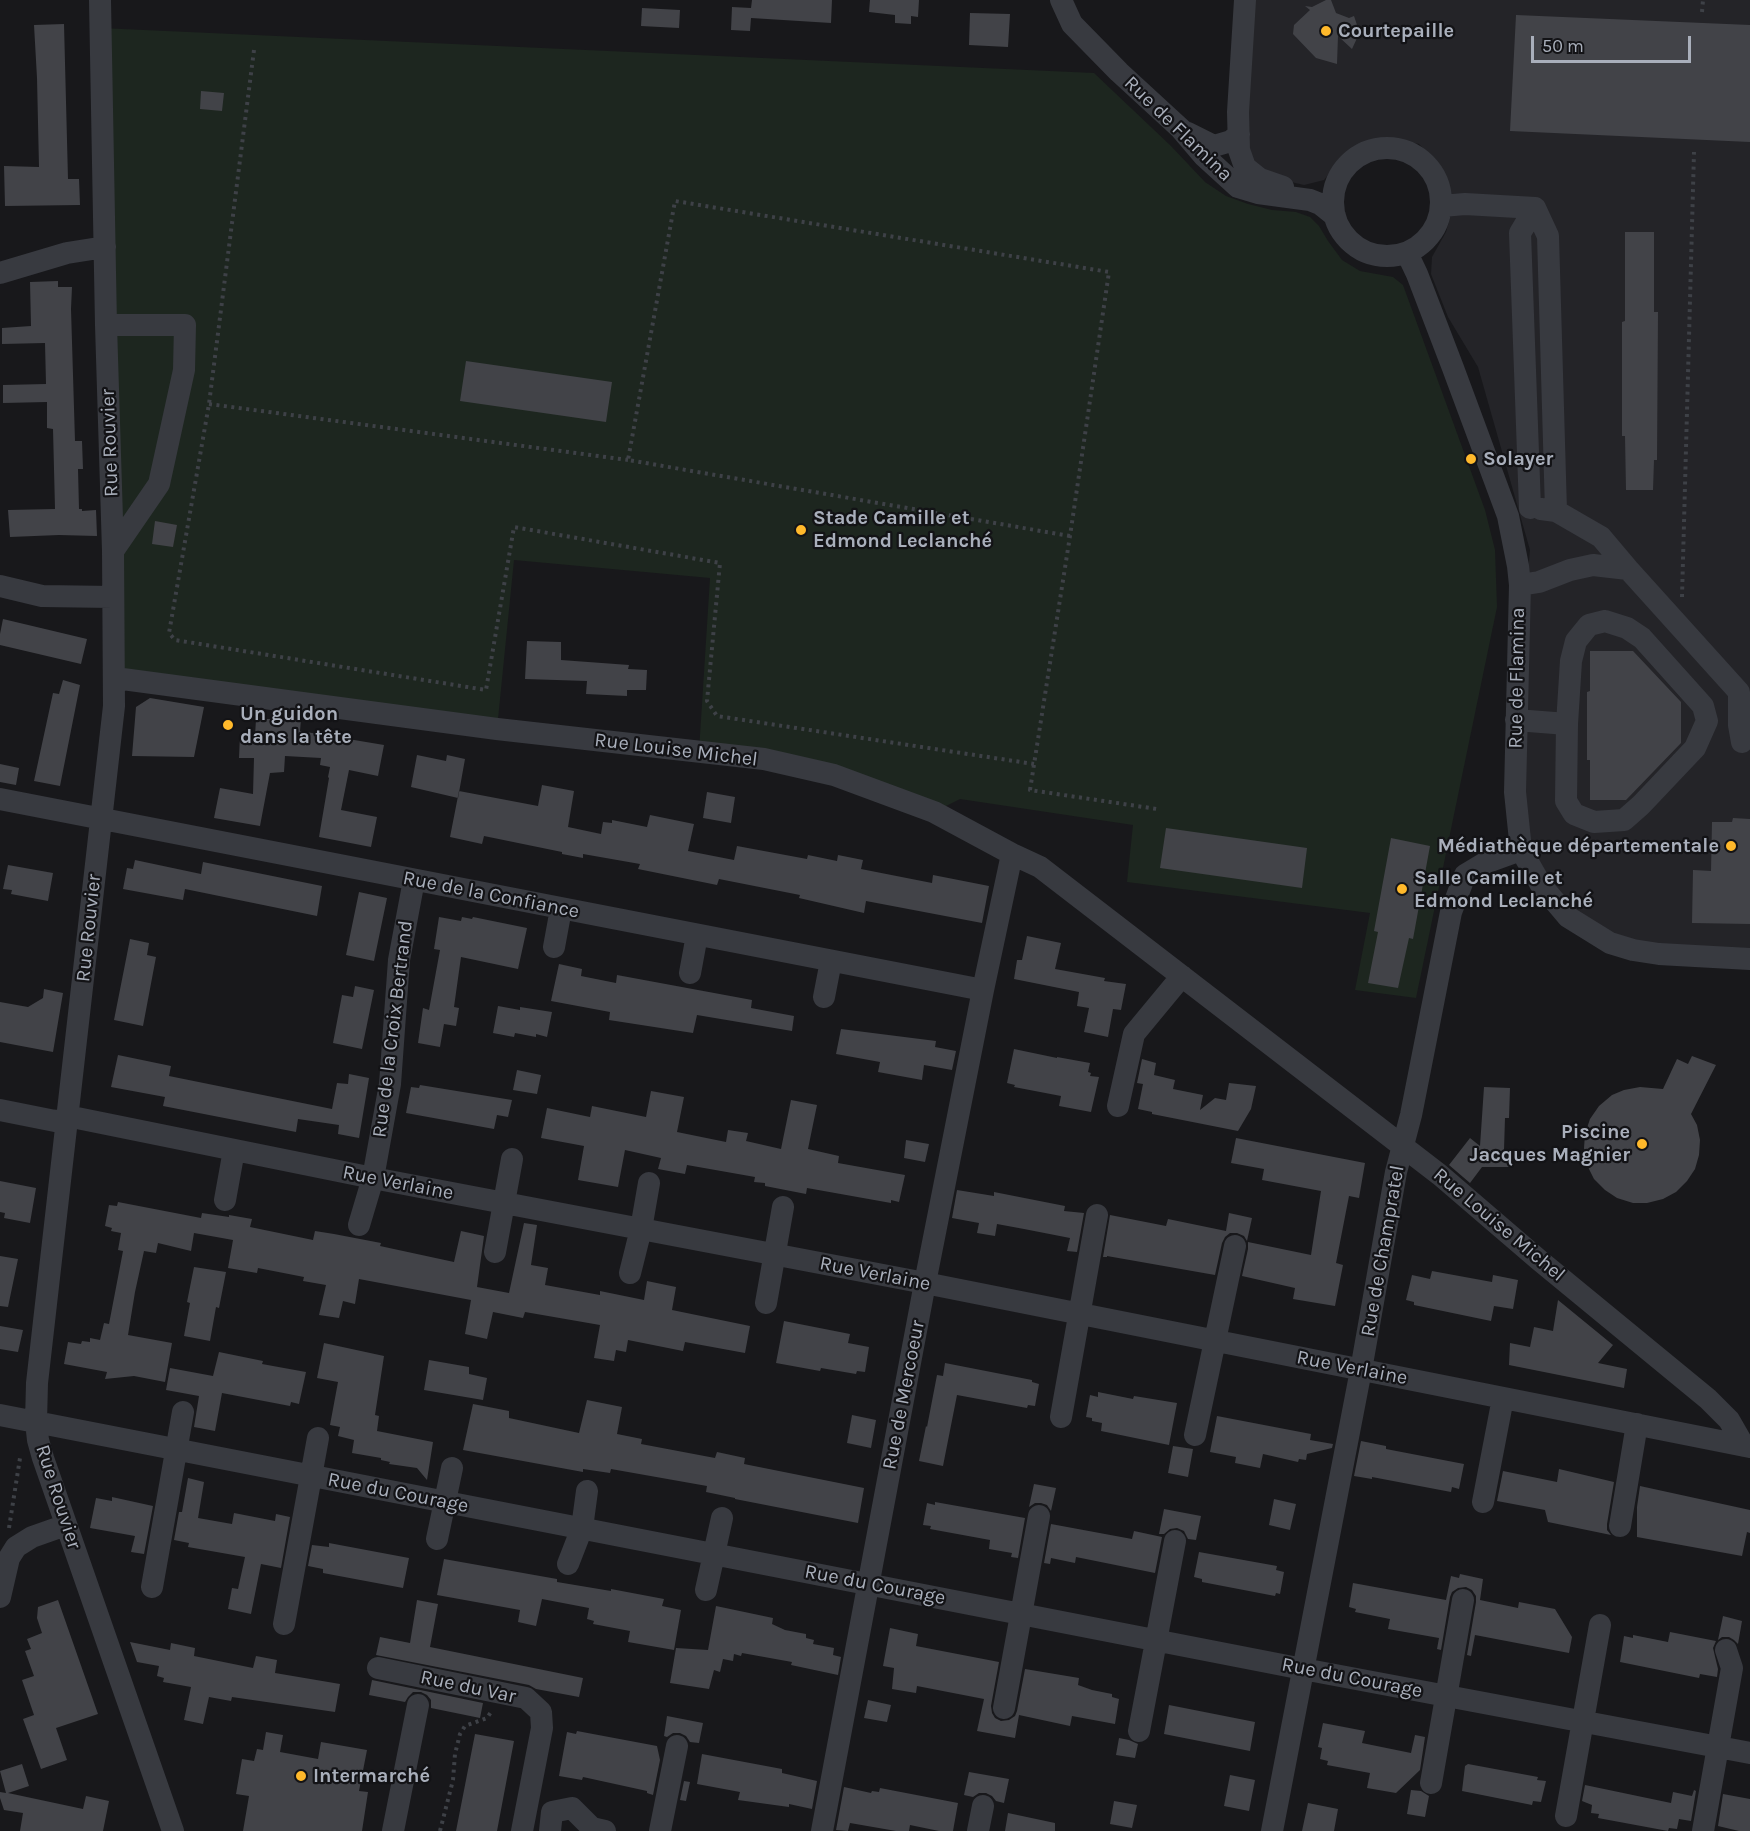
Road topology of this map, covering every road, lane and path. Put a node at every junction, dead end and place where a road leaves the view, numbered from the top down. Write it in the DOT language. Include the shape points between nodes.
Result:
graph roads {
  1 [pos="100,0"];
  2 [pos="1044,0"];
  3 [pos="1061,0"];
  4 [pos="1245,0"];
  5 [pos="1703,0"];
  6 [pos="1702,12"];
  7 [pos="1072,24"];
  8 [pos="254,50"];
  9 [pos="1181,129"];
  10 [pos="1239,134"];
  11 [pos="1694,152"];
  12 [pos="1335,185"];
  13 [pos="1442,206"];
  14 [pos="1535,208"];
  15 [pos="1335,216"];
  16 [pos="105,247"];
  17 [pos="1407,253"];
  18 [pos="0,273"];
  19 [pos="106,325"];
  20 [pos="209,404"];
  21 [pos="628,460"];
  22 [pos="1530,508"];
  23 [pos="1556,511"];
  24 [pos="1508,516"];
  25 [pos="1070,536"];
  26 [pos="113,551"];
  27 [pos="1628,569"];
  28 [pos="1520,585"];
  29 [pos="0,586"];
  30 [pos="113,597"];
  31 [pos="1681,627"];
  32 [pos="115,678"];
  33 [pos="1745,692"];
  34 [pos="1516,720"];
  35 [pos="1707,721"];
  36 [pos="1567,724"];
  37 [pos="1034,764"];
  38 [pos="0,799"];
  39 [pos="1157,809"];
  40 [pos="101,818"];
  41 [pos="1521,850"];
  42 [pos="1012,854"];
  43 [pos="414,880"];
  44 [pos="561,909"];
  45 [pos="697,935"];
  46 [pos="554,947"];
  47 [pos="1750,959"];
  48 [pos="831,961"];
  49 [pos="690,973"];
  50 [pos="1182,976"];
  51 [pos="983,990"];
  52 [pos="824,997"];
  53 [pos="1118,1106"];
  54 [pos="0,1110"];
  55 [pos="66,1119"];
  56 [pos="1402,1146"];
  57 [pos="234,1150"];
  58 [pos="512,1159"];
  59 [pos="373,1178"];
  60 [pos="649,1183"];
  61 [pos="225,1200"];
  62 [pos="504,1203"];
  63 [pos="783,1207"];
  64 [pos="1096,1215"];
  65 [pos="360,1225"];
  66 [pos="641,1229"];
  67 [pos="1235,1246"];
  68 [pos="495,1252"];
  69 [pos="775,1255"];
  70 [pos="630,1273"];
  71 [pos="926,1283"];
  72 [pos="766,1303"];
  73 [pos="1080,1314"];
  74 [pos="1214,1341"];
  75 [pos="1361,1370"];
  76 [pos="1503,1398"];
  77 [pos="183,1412"];
  78 [pos="0,1415"];
  79 [pos="1061,1417"];
  80 [pos="36,1422"];
  81 [pos="1637,1424"];
  82 [pos="1195,1435"];
  83 [pos="318,1438"];
  84 [pos="1747,1446"];
  85 [pos="176,1449"];
  86 [pos="452,1467"];
  87 [pos="312,1476"];
  88 [pos="587,1491"];
  89 [pos="446,1502"];
  90 [pos="1483,1502"];
  91 [pos="1039,1516"];
  92 [pos="722,1518"];
  93 [pos="66,1525"];
  94 [pos="1620,1526"];
  95 [pos="582,1528"];
  96 [pos="437,1539"];
  97 [pos="1175,1541"];
  98 [pos="16,1547"];
  99 [pos="714,1554"];
  100 [pos="568,1564"];
  101 [pos="869,1584"];
  102 [pos="152,1587"];
  103 [pos="706,1590"];
  104 [pos="0,1597"];
  105 [pos="1463,1600"];
  106 [pos="1021,1614"];
  107 [pos="284,1624"];
  108 [pos="1600,1625"];
  109 [pos="1156,1640"];
  110 [pos="1726,1650"];
  111 [pos="378,1668"];
  112 [pos="1303,1669"];
  113 [pos="501,1694"];
  114 [pos="1446,1696"];
  115 [pos="418,1705"];
  116 [pos="1004,1708"];
  117 [pos="1584,1722"];
  118 [pos="1139,1731"];
  119 [pos="677,1746"];
  120 [pos="1718,1747"];
  121 [pos="1750,1753"];
  122 [pos="1431,1783"];
  123 [pos="983,1806"];
  124 [pos="1566,1816"];
  125 [pos="594,1830"];
  126 [pos="173,1831"];
  127 [pos="393,1831"];
  128 [pos="440,1831"];
  129 [pos="522,1831"];
  130 [pos="550,1831"];
  131 [pos="660,1831"];
  132 [pos="822,1831"];
  133 [pos="978,1831"];
  134 [pos="1272,1831"];
  135 [pos="1703,1831"];
  1 -- 16 [label="street, Rue Rouvier"];
  2 -- 7 [label="street, Rue de Flamina"];
  3 -- 7 [label="street, Rue de Flamina"];
  4 -- 10 [label="street"];
  5 -- 6 [label="path"];
  7 -- 9 [label="street, Rue de Flamina"];
  8 -- 20 [label="path"];
  9 -- 10 [label="street" via="1214,146"];
  9 -- 15 [label="street, Rue de Flamina" via="1204,156 1239,186 1258,193 1310,200"];
  10 -- 12 [label="street" via="1245,167 1260,179 1280,187 1310,189"];
  11 -- 31 [label="path"];
  12 -- 13 [label="street" via="1356,157 1391,148 1421,159 1433,172"];
  12 -- 15 [label="street"];
  13 -- 14 [label="street"];
  13 -- 17 [label="street" via="1436,226 1424,242"];
  14 -- 22 [label="street" via="1520,233"];
  14 -- 23 [label="street" via="1548,236"];
  15 -- 17 [label="street" via="1348,240 1365,252 1386,257"];
  16 -- 18 [label="street" via="67,253"];
  16 -- 19 [label="street, Rue Rouvier"];
  17 -- 24 [label="street, Rue de Flamina"];
  19 -- 26 [label="street, Rue Rouvier"];
  19 -- 26 [label="street" via="185,325 184,370 159,484"];
  20 -- 21 [label="path"];
  20 -- 37 [label="path" via="169,633 175,640 486,690 514,527 720,563 707,701 717,716"];
  21 -- 25 [label="path"];
  21 -- 25 [label="path" via="675,201 1109,272"];
  22 -- 23 [label="street"];
  22 -- 24 [label="street"];
  23 -- 27 [label="street" via="1601,537"];
  24 -- 28 [label="street, Rue de Flamina"];
  25 -- 37 [label="path"];
  26 -- 30 [label="street, Rue Rouvier"];
  27 -- 28 [label="street" via="1593,565"];
  27 -- 31 [label="street"];
  28 -- 34 [label="street, Rue de Flamina"];
  29 -- 30 [label="street" via="42,596"];
  30 -- 32 [label="street, Rue Rouvier"];
  31 -- 33 [label="street"];
  32 -- 40 [label="street, Rue Rouvier"];
  32 -- 42 [label="street, Rue Louise Michel" via="498,729 764,759 834,775 934,812"];
  33 -- 35 [label="street" via="1740,733"];
  34 -- 36 [label="street"];
  34 -- 41 [label="street, Rue de Flamina" via="1515,792"];
  35 -- 36 [label="street" via="1704,706 1642,638 1605,621 1588,625 1576,641"];
  35 -- 36 [label="street" via="1695,748 1641,805 1624,820 1594,822 1574,814 1566,801"];
  37 -- 39 [label="path" via="1030,790"];
  38 -- 40 [label="street, Rue de la Confiance"];
  40 -- 43 [label="street, Rue de la Confiance"];
  40 -- 55 [label="street, Rue Rouvier"];
  41 -- 47 [label="street, Rue de Flamina" via="1541,885 1568,917 1610,943 1659,954"];
  41 -- 56 [label="street, Rue de Champratel" via="1465,875 1451,912"];
  42 -- 50 [label="street, Rue Louise Michel" via="1040,867"];
  42 -- 51 [label="street, Rue de Mercoeur"];
  43 -- 44 [label="street, Rue de la Confiance"];
  43 -- 59 [label="street, Rue de la Croix Bertrand" via="399,960 390,1084"];
  44 -- 45 [label="street, Rue de la Confiance"];
  44 -- 46 [label="street"];
  45 -- 48 [label="street, Rue de la Confiance"];
  45 -- 49 [label="street"];
  48 -- 51 [label="street, Rue de la Confiance"];
  48 -- 52 [label="street"];
  50 -- 53 [label="street" via="1134,1034"];
  50 -- 56 [label="street, Rue Louise Michel"];
  51 -- 71 [label="street, Rue de Mercoeur"];
  54 -- 55 [label="street, Rue Verlaine"];
  55 -- 57 [label="street, Rue Verlaine"];
  55 -- 80 [label="street, Rue Rouvier"];
  56 -- 75 [label="street, Rue de Champratel"];
  56 -- 84 [label="street, Rue Louise Michel" via="1708,1399"];
  57 -- 59 [label="street, Rue Verlaine"];
  57 -- 61 [label="street"];
  58 -- 62 [label="street"];
  59 -- 62 [label="street, Rue Verlaine"];
  59 -- 65 [label="street, Rue de la Croix Bertrand"];
  60 -- 66 [label="street"];
  62 -- 66 [label="street, Rue Verlaine"];
  62 -- 68 [label="street"];
  63 -- 69 [label="street"];
  64 -- 73 [label="street"];
  66 -- 69 [label="street, Rue Verlaine"];
  66 -- 70 [label="street"];
  67 -- 74 [label="street"];
  69 -- 71 [label="street, Rue Verlaine"];
  69 -- 72 [label="street"];
  71 -- 73 [label="street, Rue Verlaine"];
  71 -- 101 [label="street, Rue de Mercoeur"];
  73 -- 74 [label="street, Rue Verlaine"];
  73 -- 79 [label="street"];
  74 -- 75 [label="street, Rue Verlaine"];
  74 -- 82 [label="street"];
  75 -- 76 [label="street, Rue Verlaine"];
  75 -- 112 [label="street, Rue de Champratel"];
  76 -- 81 [label="street, Rue Verlaine"];
  76 -- 90 [label="street"];
  77 -- 85 [label="street"];
  78 -- 80 [label="street, Rue du Courage"];
  80 -- 85 [label="street, Rue du Courage"];
  80 -- 93 [label="street, Rue Rouvier" via="43,1458"];
  80 -- 98 [label="path" via="20,1458 8,1523"];
  81 -- 84 [label="street, Rue Verlaine"];
  81 -- 94 [label="street"];
  83 -- 87 [label="street"];
  85 -- 87 [label="street, Rue du Courage"];
  85 -- 102 [label="street"];
  86 -- 89 [label="street"];
  87 -- 89 [label="street, Rue du Courage"];
  87 -- 107 [label="street"];
  88 -- 95 [label="street"];
  89 -- 95 [label="street, Rue du Courage"];
  89 -- 96 [label="street"];
  91 -- 106 [label="street"];
  92 -- 99 [label="street"];
  93 -- 98 [label="street"];
  93 -- 126 [label="street, Rue Rouvier"];
  95 -- 99 [label="street, Rue du Courage"];
  95 -- 100 [label="street"];
  97 -- 109 [label="street"];
  98 -- 104 [label="street" via="9,1558"];
  99 -- 101 [label="street, Rue du Courage"];
  99 -- 103 [label="street"];
  101 -- 106 [label="street, Rue du Courage"];
  101 -- 132 [label="street, Rue de Mercoeur"];
  105 -- 114 [label="street"];
  106 -- 109 [label="street, Rue du Courage"];
  106 -- 116 [label="street"];
  108 -- 117 [label="street"];
  109 -- 112 [label="street, Rue du Courage"];
  109 -- 118 [label="street"];
  110 -- 120 [label="street" via="1732,1668"];
  111 -- 113 [label="street, Rue du Var"];
  112 -- 114 [label="street, Rue du Courage"];
  112 -- 134 [label="street, Rue de Champratel"];
  113 -- 128 [label="path" via="487,1719 465,1726 459,1734"];
  113 -- 129 [label="street, Rue du Var" via="526,1698 540,1712 542,1728"];
  114 -- 117 [label="street, Rue du Courage"];
  114 -- 122 [label="street"];
  115 -- 127 [label="street"];
  117 -- 120 [label="street, Rue du Courage"];
  117 -- 124 [label="street"];
  119 -- 131 [label="street"];
  120 -- 121 [label="street, Rue du Courage"];
  120 -- 135 [label="street"];
  123 -- 133 [label="street"];
  125 -- 130 [label="street" via="572,1808 552,1812"];
}
